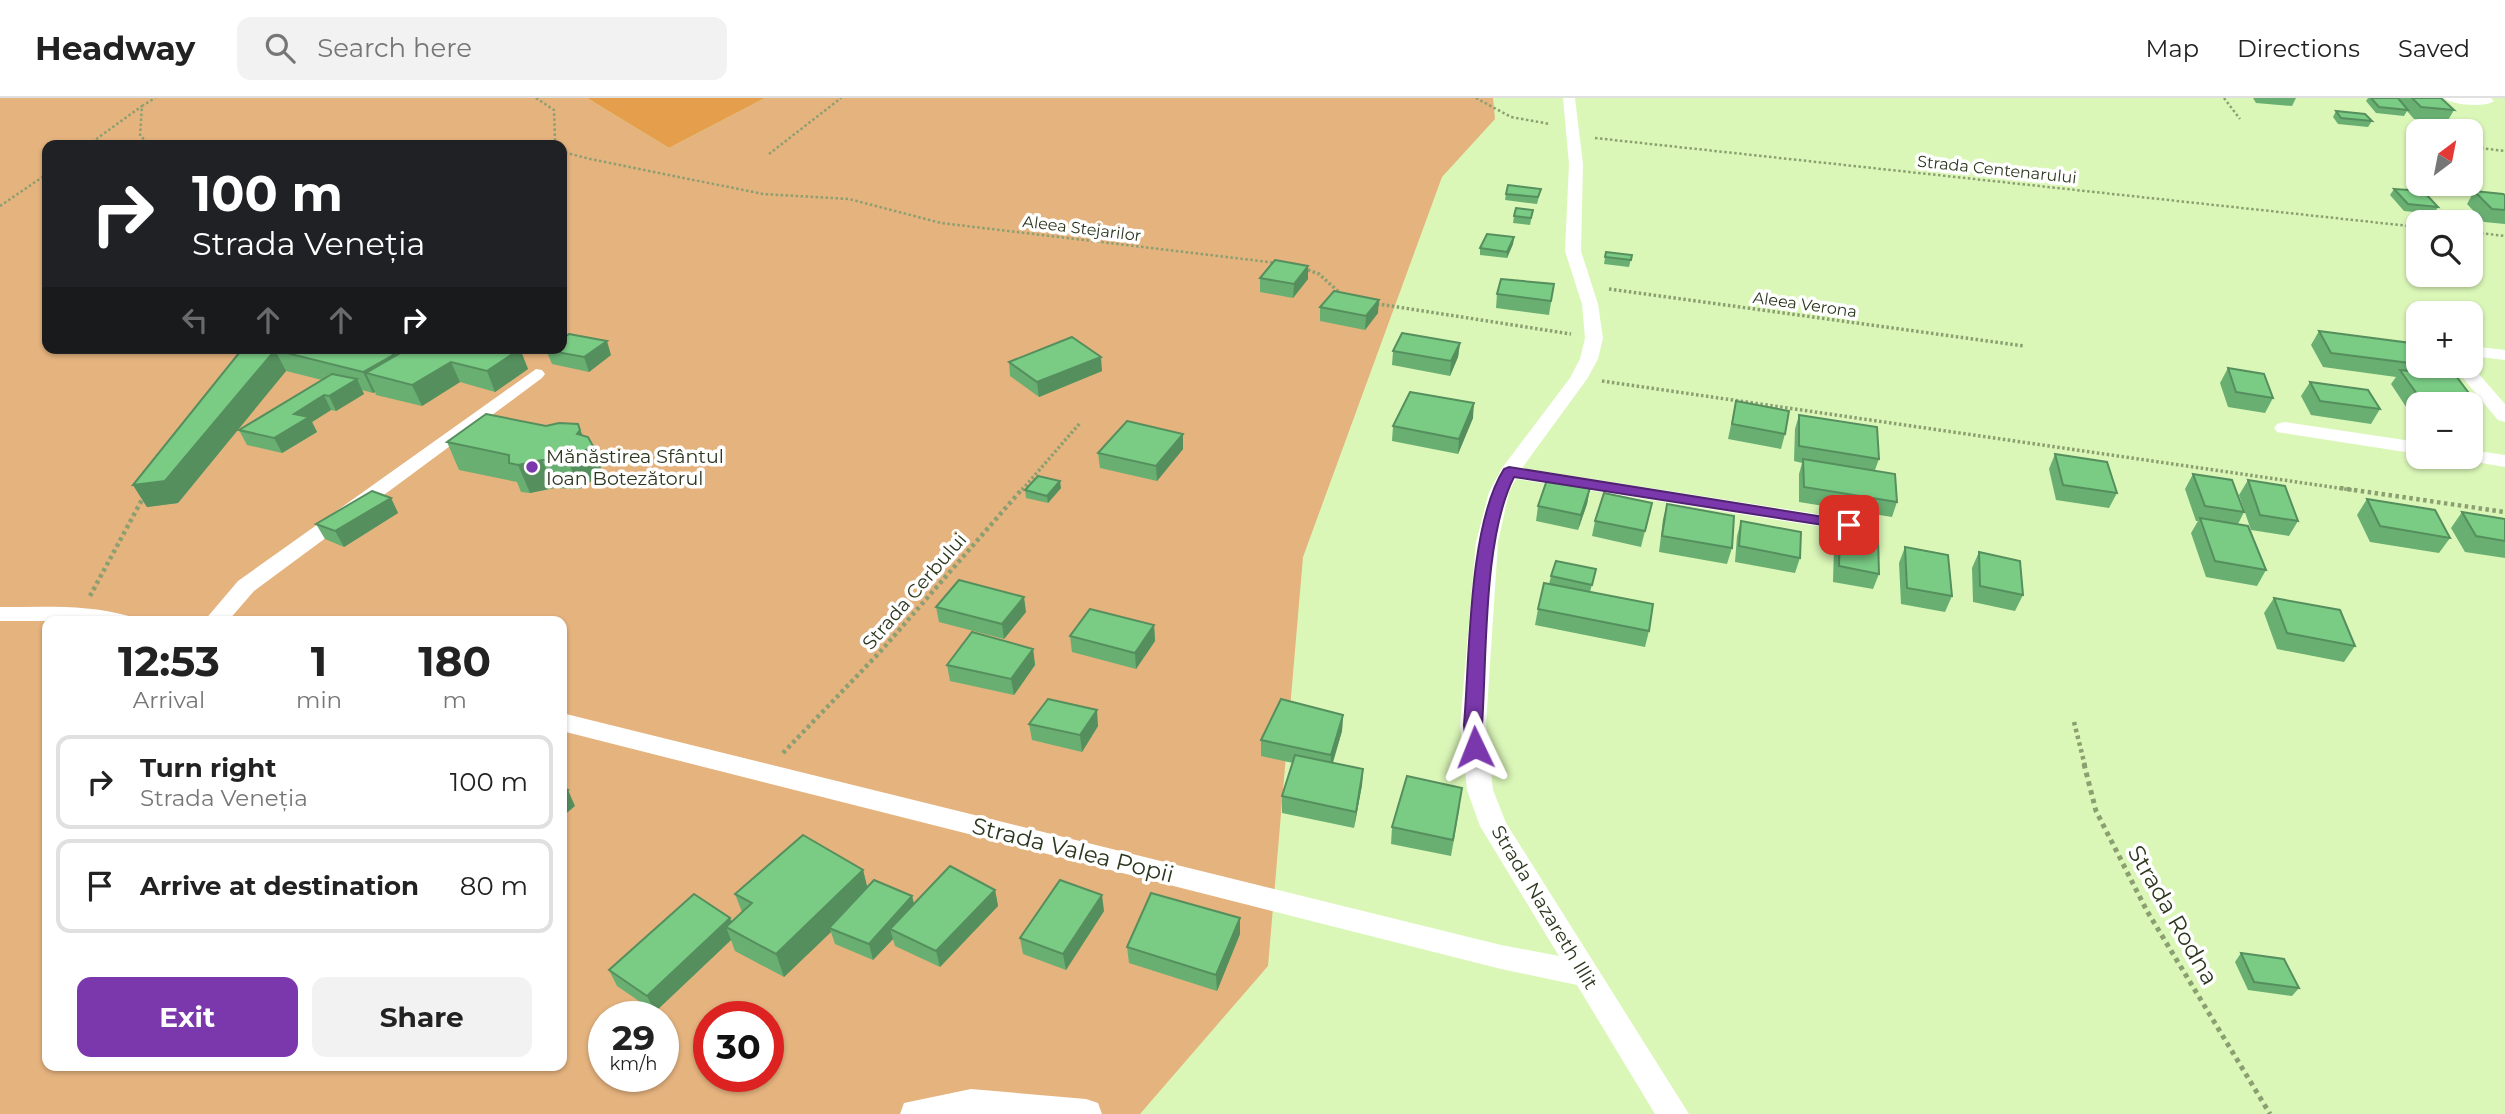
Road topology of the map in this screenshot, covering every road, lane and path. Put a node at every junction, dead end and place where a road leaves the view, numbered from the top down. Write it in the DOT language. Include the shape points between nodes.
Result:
graph roads {
  1 [pos="155,98"];
  2 [pos="536,98"];
  3 [pos="841,98"];
  4 [pos="1476,98"];
  5 [pos="1569,98"];
  6 [pos="2224,98"];
  7 [pos="2449,98"];
  8 [pos="2489,102"];
  9 [pos="142,106"];
  10 [pos="2240,119"];
  11 [pos="1572,131"];
  12 [pos="95,140"];
  13 [pos="145,140"];
  14 [pos="555,140"];
  15 [pos="2483,148"];
  16 [pos="2505,151"];
  17 [pos="567,153"];
  18 [pos="769,154"];
  19 [pos="42,177"];
  20 [pos="0,206"];
  21 [pos="2406,226"];
  22 [pos="2483,233"];
  23 [pos="2505,236"];
  24 [pos="1278,263"];
  25 [pos="1298,266"];
  26 [pos="1583,285"];
  27 [pos="1344,295"];
  28 [pos="1362,301"];
  29 [pos="1594,338"];
  30 [pos="2024,346"];
  31 [pos="2483,352"];
  32 [pos="2505,355"];
  33 [pos="536,374"];
  34 [pos="2472,378"];
  35 [pos="1578,379"];
  36 [pos="2505,416"];
  37 [pos="1080,423"];
  38 [pos="2284,428"];
  39 [pos="2406,446"];
  40 [pos="2483,458"];
  41 [pos="2505,461"];
  42 [pos="1509,472"];
  43 [pos="150,489"];
  44 [pos="2505,512"];
  45 [pos="1849,525"];
  46 [pos="0,614"];
  47 [pos="80,615"];
  48 [pos="87,616"];
  49 [pos="219,616"];
  50 [pos="2074,722"];
  51 [pos="567,723"];
  52 [pos="764,773"];
  53 [pos="1585,974"];
  54 [pos="916,1114"];
  55 [pos="1086,1114"];
  56 [pos="1673,1114"];
  57 [pos="2270,1114"];
  1 -- 9 [label="path"];
  2 -- 14 [label="path, Aleea Stejarilor" via="554,110"];
  3 -- 18 [label="path"];
  4 -- 11 [label="path" via="1511,117"];
  5 -- 11 [label="street"];
  6 -- 10 [label="path"];
  7 -- 8 [label="street"];
  9 -- 12 [label="path"];
  9 -- 13 [label="path" via="140,136"];
  11 -- 21 [label="path, Strada Centenarului"];
  11 -- 26 [label="street" via="1576,164 1573,251"];
  15 -- 16 [label="path"];
  17 -- 24 [label="path, Aleea Stejarilor" via="763,194 849,199 942,223"];
  19 -- 20 [label="path"];
  22 -- 23 [label="path"];
  25 -- 27 [label="path" via="1319,274"];
  26 -- 29 [label="street"];
  26 -- 30 [label="path, Aleea Verona"];
  28 -- 29 [label="path"];
  29 -- 35 [label="street, Strada Nazareth Illit"];
  31 -- 32 [label="street"];
  33 -- 49 [label="street" via="246,586"];
  34 -- 36 [label="street"];
  35 -- 42 [label="street, Strada Nazareth Illit"];
  35 -- 44 [label="path"];
  37 -- 52 [label="path, Strada Cerbului" via="880,652"];
  38 -- 39 [label="street"];
  40 -- 41 [label="street"];
  42 -- 45 [label="street"];
  42 -- 53 [label="street, Strada Nazareth Illit" via="1499,492 1487,542 1473,725 1480,790 1494,826"];
  43 -- 47 [label="path" via="134,510"];
  46 -- 47 [label="street"];
  47 -- 48 [label="street"];
  50 -- 57 [label="path, Strada Rodna" via="2096,811 2147,911"];
  51 -- 52 [label="street, Strada Valea Popii"];
  52 -- 53 [label="street, Strada Valea Popii"];
  53 -- 56 [label="street, Strada Nazareth Illit"];
  54 -- 55 [label="street" via="971,1104"];
}
